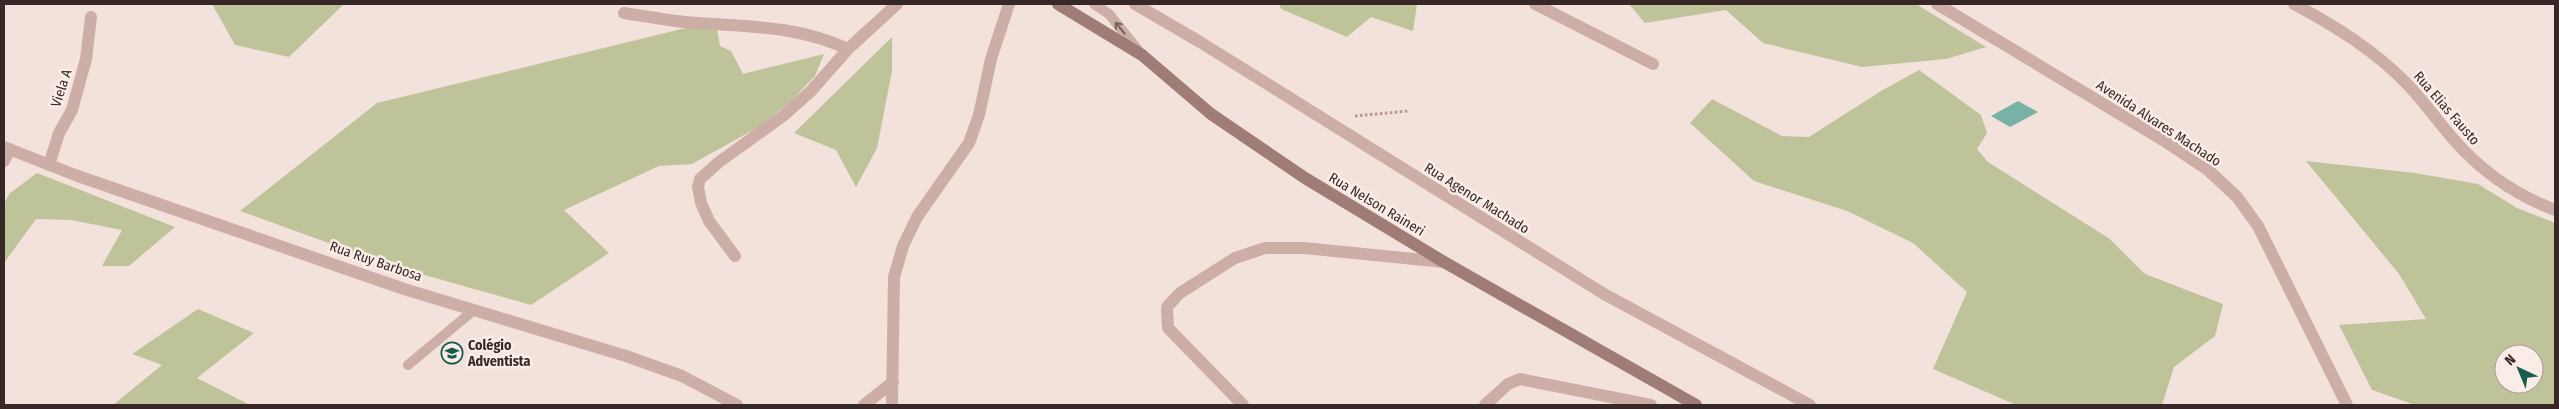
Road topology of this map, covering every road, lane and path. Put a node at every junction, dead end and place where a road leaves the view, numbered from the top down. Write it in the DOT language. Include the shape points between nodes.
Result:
graph roads {
  1 [pos="897,4"];
  2 [pos="1009,4"];
  3 [pos="1058,4"];
  4 [pos="1094,4"];
  5 [pos="1135,4"];
  6 [pos="1535,4"];
  7 [pos="1937,4"];
  8 [pos="2294,4"];
  9 [pos="624,13"];
  10 [pos="91,18"];
  11 [pos="848,49"];
  12 [pos="1142,55"];
  13 [pos="1653,64"];
  14 [pos="1408,111"];
  15 [pos="1322,119"];
  16 [pos="6,152"];
  17 [pos="49,165"];
  18 [pos="2555,210"];
  19 [pos="735,256"];
  20 [pos="1444,262"];
  21 [pos="474,310"];
  22 [pos="408,365"];
  23 [pos="893,382"];
  24 [pos="737,405"];
  25 [pos="864,405"];
  26 [pos="892,405"];
  27 [pos="1243,405"];
  28 [pos="1485,405"];
  29 [pos="1651,405"];
  30 [pos="1696,405"];
  31 [pos="1810,405"];
  32 [pos="2346,405"];
  1 -- 11 [label="street"];
  2 -- 23 [label="street" via="969,143 917,217 898,257 894,277"];
  3 -- 12 [label="main road, Rua Nelson Raineri"];
  12 -- 4 [label="lane, one-way" via="1109,14"];
  5 -- 15 [label="street, Rua Agenor Machado"];
  6 -- 13 [label="street"];
  7 -- 32 [label="street, Avenida Alvares Machado" via="2163,140 2208,170 2237,197 2258,226"];
  8 -- 18 [label="street, Rua Elias Fausto" via="2345,34 2398,75 2481,167 2515,191"];
  9 -- 11 [label="street" via="684,22 785,27 824,37"];
  10 -- 17 [label="street, Viela A" via="86,59 72,110 59,133"];
  11 -- 19 [label="street" via="811,92 700,179 701,204 709,221"];
  12 -- 20 [label="main road, Rua Nelson Raineri" via="1211,114 1305,178"];
  14 -- 15 [label="path"];
  15 -- 31 [label="street, Rua Agenor Machado" via="1604,294"];
  16 -- 17 [label="street, Rua Ruy Barbosa"];
  17 -- 21 [label="street, Rua Ruy Barbosa" via="404,289"];
  20 -- 27 [label="street" via="1304,248 1265,248 1234,258 1180,293 1167,307 1168,328"];
  20 -- 30 [label="main road, Rua Nelson Raineri"];
  21 -- 22 [label="lane"];
  21 -- 24 [label="street, Rua Ruy Barbosa" via="682,376"];
  23 -- 25 [label="street"];
  23 -- 26 [label="street"];
  28 -- 29 [label="street" via="1508,384 1520,379"];
}
